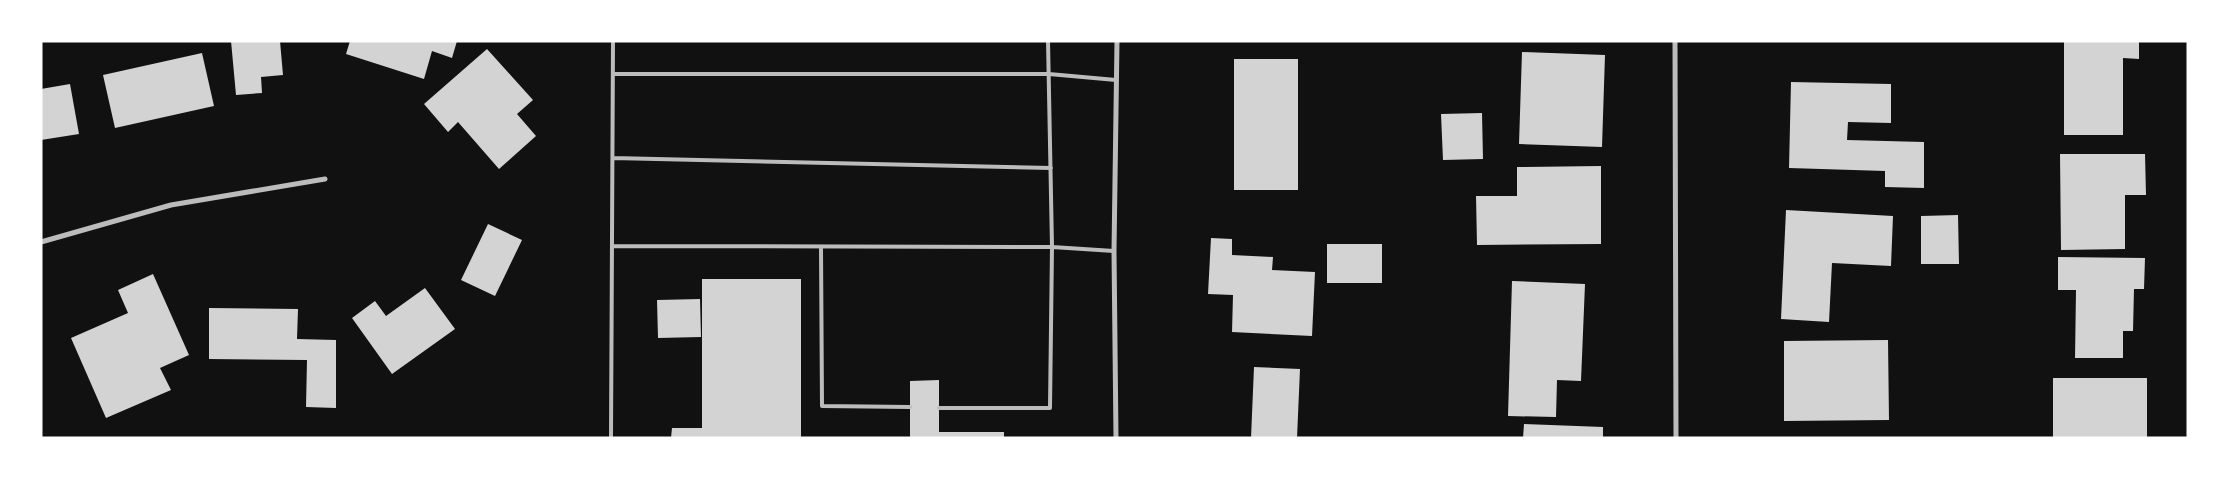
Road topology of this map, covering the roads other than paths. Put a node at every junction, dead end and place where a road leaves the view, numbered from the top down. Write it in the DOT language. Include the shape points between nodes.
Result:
graph roads {
  1 [pos="613,41"];
  2 [pos="1048,41"];
  3 [pos="1117,41"];
  4 [pos="1675,41"];
  5 [pos="613,74"];
  6 [pos="1049,74"];
  7 [pos="1116,80"];
  8 [pos="613,158"];
  9 [pos="1051,168"];
  10 [pos="325,179"];
  11 [pos="41,242"];
  12 [pos="612,246"];
  13 [pos="821,247"];
  14 [pos="1052,247"];
  15 [pos="1114,252"];
  16 [pos="910,407"];
  17 [pos="939,408"];
  18 [pos="611,438"];
  19 [pos="1116,438"];
  20 [pos="1676,438"];
  1 -- 5 [label="lane"];
  2 -- 6 [label="lane"];
  3 -- 7 [label="street"];
  4 -- 20 [label="street"];
  5 -- 6 [label="lane"];
  5 -- 8 [label="lane"];
  6 -- 7 [label="lane"];
  6 -- 9 [label="lane"];
  7 -- 15 [label="street"];
  8 -- 9 [label="lane"];
  8 -- 12 [label="lane"];
  9 -- 14 [label="lane"];
  10 -- 11 [label="street" via="171,205"];
  12 -- 13 [label="lane"];
  12 -- 18 [label="lane"];
  13 -- 14 [label="lane"];
  13 -- 16 [label="lane" via="822,406"];
  14 -- 15 [label="lane"];
  14 -- 17 [label="lane" via="1050,408"];
  15 -- 19 [label="street"];
}
